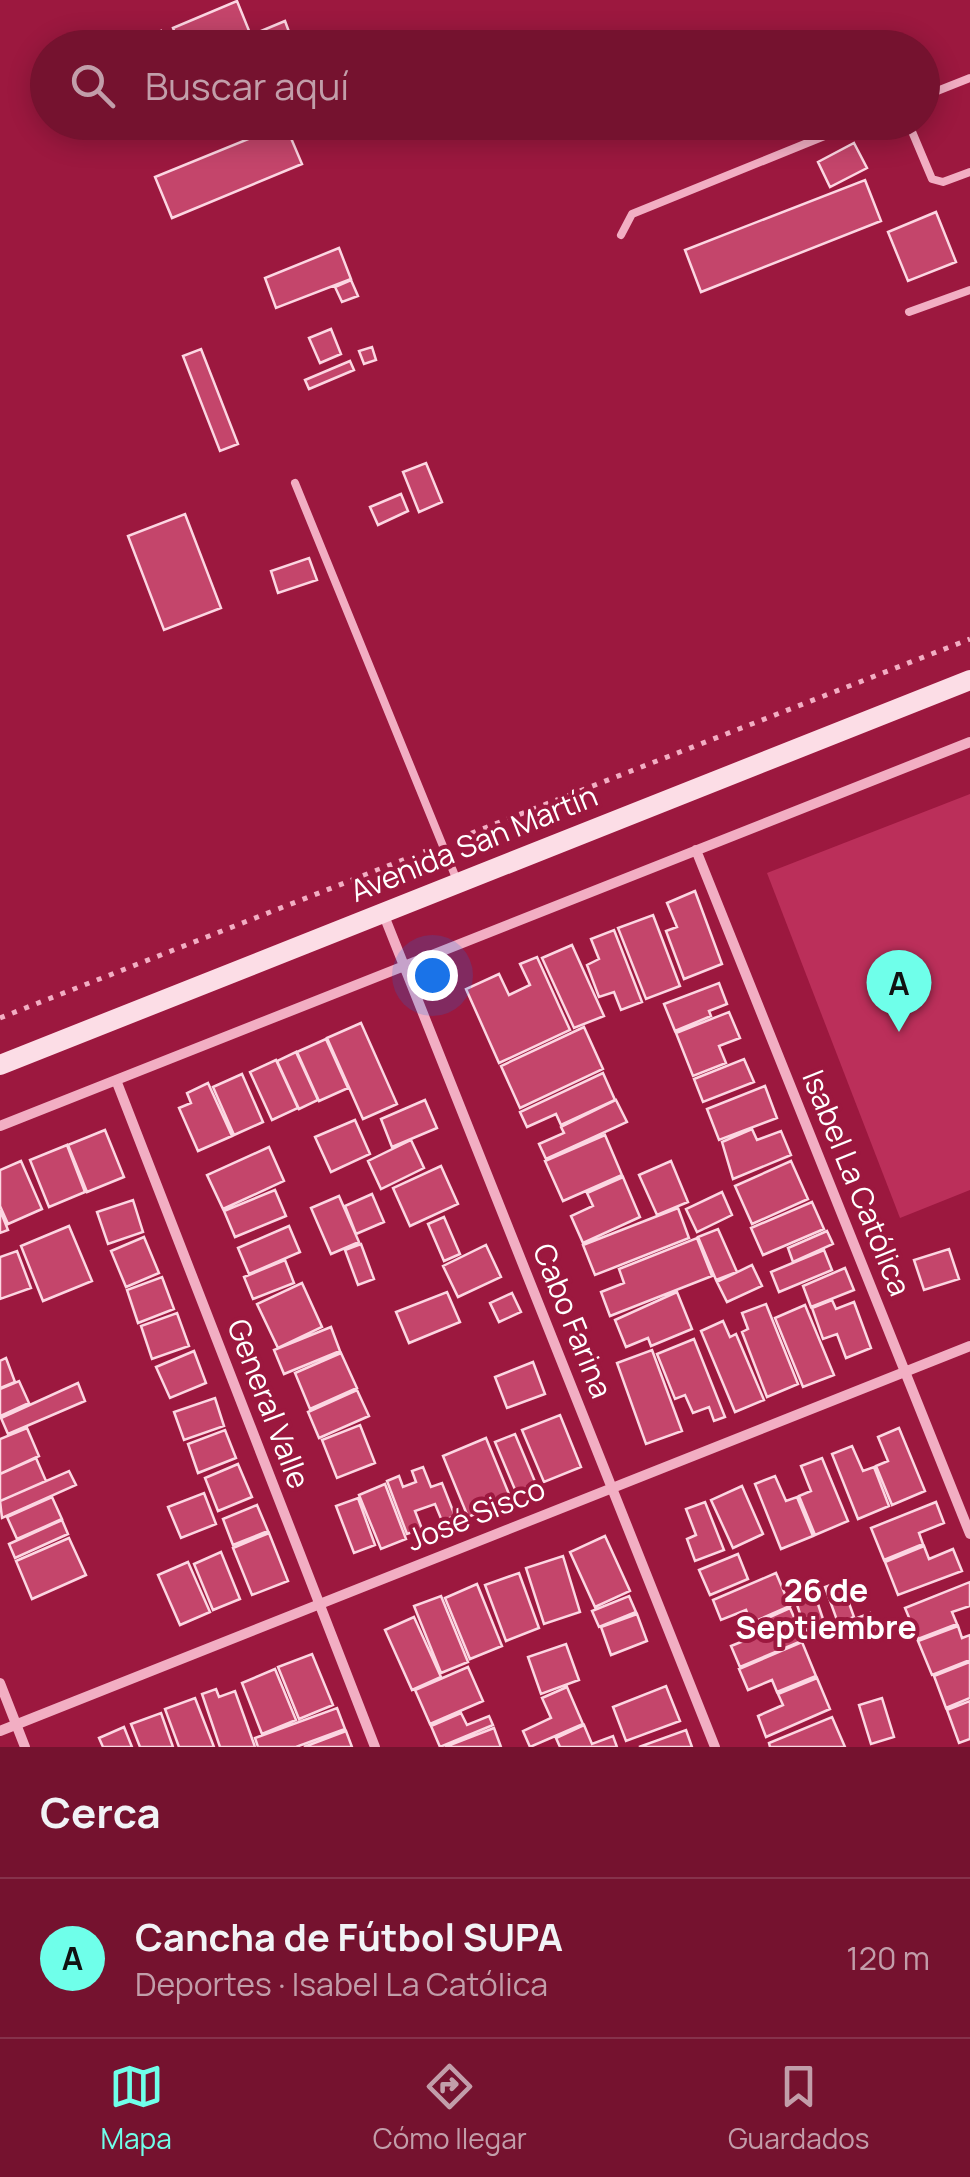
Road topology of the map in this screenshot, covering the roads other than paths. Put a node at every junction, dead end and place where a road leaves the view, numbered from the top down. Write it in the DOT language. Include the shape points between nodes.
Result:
graph roads {
  1 [pos="970,78"];
  2 [pos="940,90"];
  3 [pos="815,140"];
  4 [pos="915,140"];
  5 [pos="970,172"];
  6 [pos="621,235"];
  7 [pos="970,290"];
  8 [pos="909,312"];
  9 [pos="295,483"];
  10 [pos="970,680"];
  11 [pos="970,742"];
  12 [pos="696,850"];
  13 [pos="458,883"];
  14 [pos="383,913"];
  15 [pos="404,966"];
  16 [pos="0,1065"];
  17 [pos="116,1080"];
  18 [pos="0,1126"];
  19 [pos="970,1346"];
  20 [pos="904,1372"];
  21 [pos="612,1488"];
  22 [pos="970,1534"];
  23 [pos="319,1604"];
  24 [pos="0,1683"];
  25 [pos="16,1724"];
  26 [pos="0,1731"];
  27 [pos="26,1747"];
  28 [pos="374,1747"];
  29 [pos="715,1747"];
  1 -- 2 [label="lane"];
  3 -- 6 [label="lane" via="632,214"];
  4 -- 5 [label="lane" via="932,180"];
  7 -- 8 [label="lane"];
  9 -- 13 [label="lane"];
  10 -- 13 [label="street, Avenida San Martín"];
  11 -- 12 [label="street"];
  12 -- 15 [label="street"];
  12 -- 20 [label="street, Isabel La Católica"];
  13 -- 14 [label="street, Avenida San Martín"];
  14 -- 15 [label="street, Cabo Farina"];
  14 -- 16 [label="street, Avenida San Martín"];
  15 -- 17 [label="street"];
  15 -- 21 [label="street, Cabo Farina"];
  17 -- 18 [label="street"];
  17 -- 23 [label="street, General Valle"];
  19 -- 20 [label="street, José Sisco"];
  20 -- 21 [label="street, José Sisco"];
  20 -- 22 [label="street, Isabel La Católica"];
  21 -- 23 [label="street, José Sisco"];
  21 -- 29 [label="street, Cabo Farina"];
  23 -- 25 [label="street, José Sisco"];
  23 -- 28 [label="street, General Valle"];
  24 -- 25 [label="street"];
  25 -- 26 [label="street, José Sisco"];
  25 -- 27 [label="street"];
}
